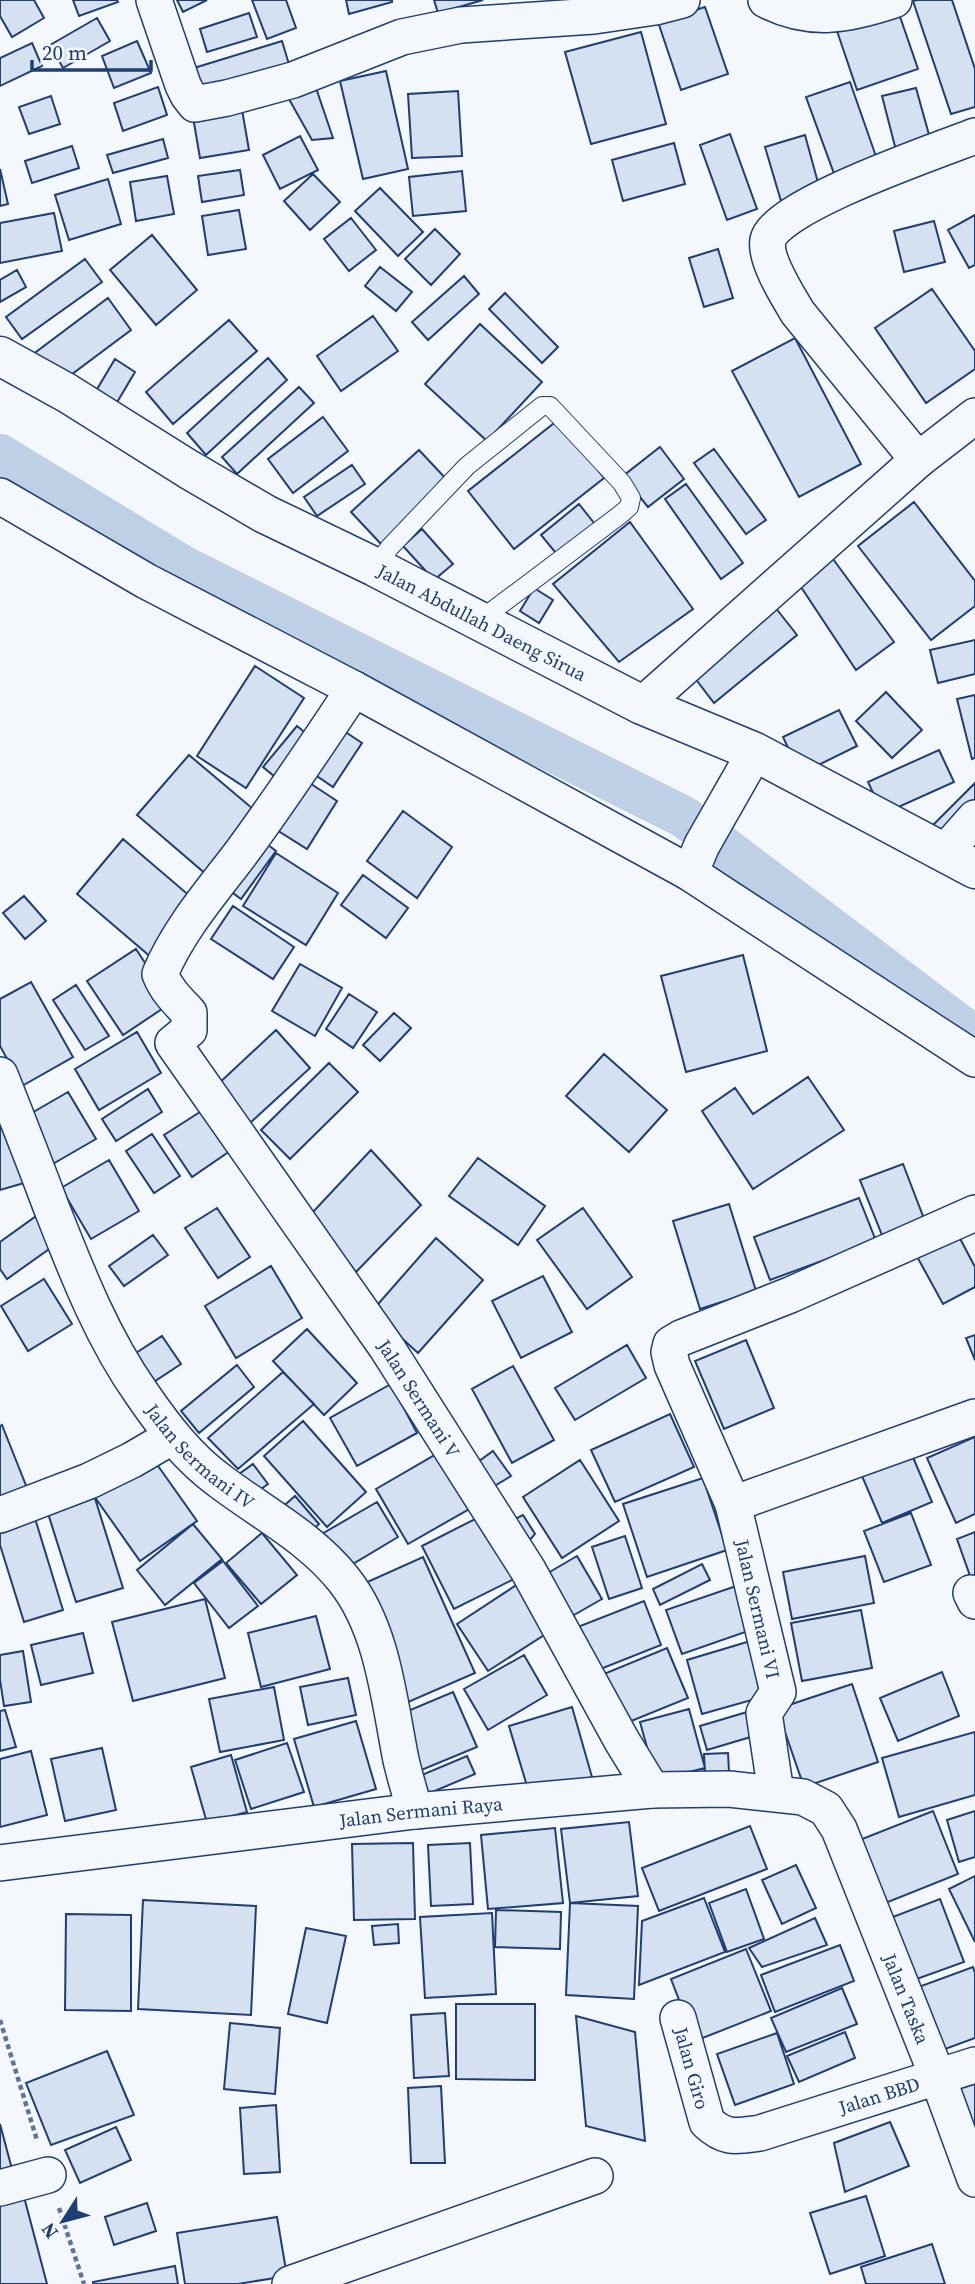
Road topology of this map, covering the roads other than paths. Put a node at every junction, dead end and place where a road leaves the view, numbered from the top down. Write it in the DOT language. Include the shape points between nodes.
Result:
graph roads {
  1 [pos="154,0"];
  2 [pos="683,0"];
  3 [pos="766,0"];
  4 [pos="894,0"];
  5 [pos="975,136"];
  6 [pos="0,356"];
  7 [pos="975,416"];
  8 [pos="918,460"];
  9 [pos="0,496"];
  10 [pos="375,567"];
  11 [pos="479,621"];
  12 [pos="354,689"];
  13 [pos="642,705"];
  14 [pos="748,764"];
  15 [pos="975,818"];
  16 [pos="696,859"];
  17 [pos="960,861"];
  18 [pos="975,1059"];
  19 [pos="0,1075"];
  20 [pos="975,1213"];
  21 [pos="975,1417"];
  22 [pos="173,1436"];
  23 [pos="733,1504"];
  24 [pos="0,1515"];
  25 [pos="652,1790"];
  26 [pos="776,1793"];
  27 [pos="415,1811"];
  28 [pos="834,1820"];
  29 [pos="0,1863"];
  30 [pos="678,2018"];
  31 [pos="975,2065"];
  32 [pos="938,2078"];
  33 [pos="784,2125"];
  34 [pos="48,2175"];
  35 [pos="595,2176"];
  36 [pos="975,2179"];
  37 [pos="0,2188"];
  38 [pos="290,2284"];
  1 -- 2 [label="street" via="183,85 195,103 293,80 402,37 461,25 594,16"];
  3 -- 4 [label="street" via="782,8 826,16"];
  5 -- 8 [label="street" via="832,193 782,222 767,242 784,290 799,313"];
  6 -- 10 [label="main road, Jalan Abdullah Daeng Sirua" via="265,513"];
  7 -- 8 [label="street"];
  8 -- 13 [label="street"];
  9 -- 12 [label="street" via="146,581"];
  10 -- 11 [label="main road, Jalan Abdullah Daeng Sirua"];
  10 -- 11 [label="lane" via="467,466 542,405 550,406 622,483 631,498 629,507"];
  11 -- 13 [label="main road, Jalan Abdullah Daeng Sirua"];
  12 -- 16 [label="street"];
  12 -- 25 [label="street, Jalan Sermani V" via="165,962 160,974 172,997 189,1013 189,1030 173,1043 387,1348 528,1570"];
  13 -- 14 [label="main road, Jalan Abdullah Daeng Sirua"];
  14 -- 16 [label="street"];
  14 -- 17 [label="main road, Jalan Abdullah Daeng Sirua"];
  15 -- 17 [label="street"];
  16 -- 18 [label="street"];
  19 -- 22 [label="street, Jalan Sermani IV" via="108,1340"];
  20 -- 23 [label="street, Jalan Sermani VI" via="671,1344 673,1364"];
  21 -- 23 [label="street"];
  22 -- 24 [label="street" via="89,1481"];
  22 -- 27 [label="street, Jalan Sermani IV" via="218,1480 316,1549 360,1604 373,1635"];
  23 -- 26 [label="street, Jalan Sermani VI" via="778,1692 764,1713"];
  25 -- 26 [label="street, Jalan Sermani Raya"];
  25 -- 27 [label="street, Jalan Sermani Raya"];
  26 -- 28 [label="street, Jalan Sermani Raya" via="815,1802"];
  27 -- 29 [label="street, Jalan Sermani Raya"];
  28 -- 32 [label="street, Jalan Taska"];
  30 -- 33 [label="street, Jalan Giro" via="707,2122 728,2136"];
  31 -- 32 [label="street, Jalan BBD"];
  32 -- 33 [label="street, Jalan BBD"];
  32 -- 36 [label="street, Jalan Taska"];
  34 -- 37 [label="street"];
  35 -- 38 [label="street"];
}
